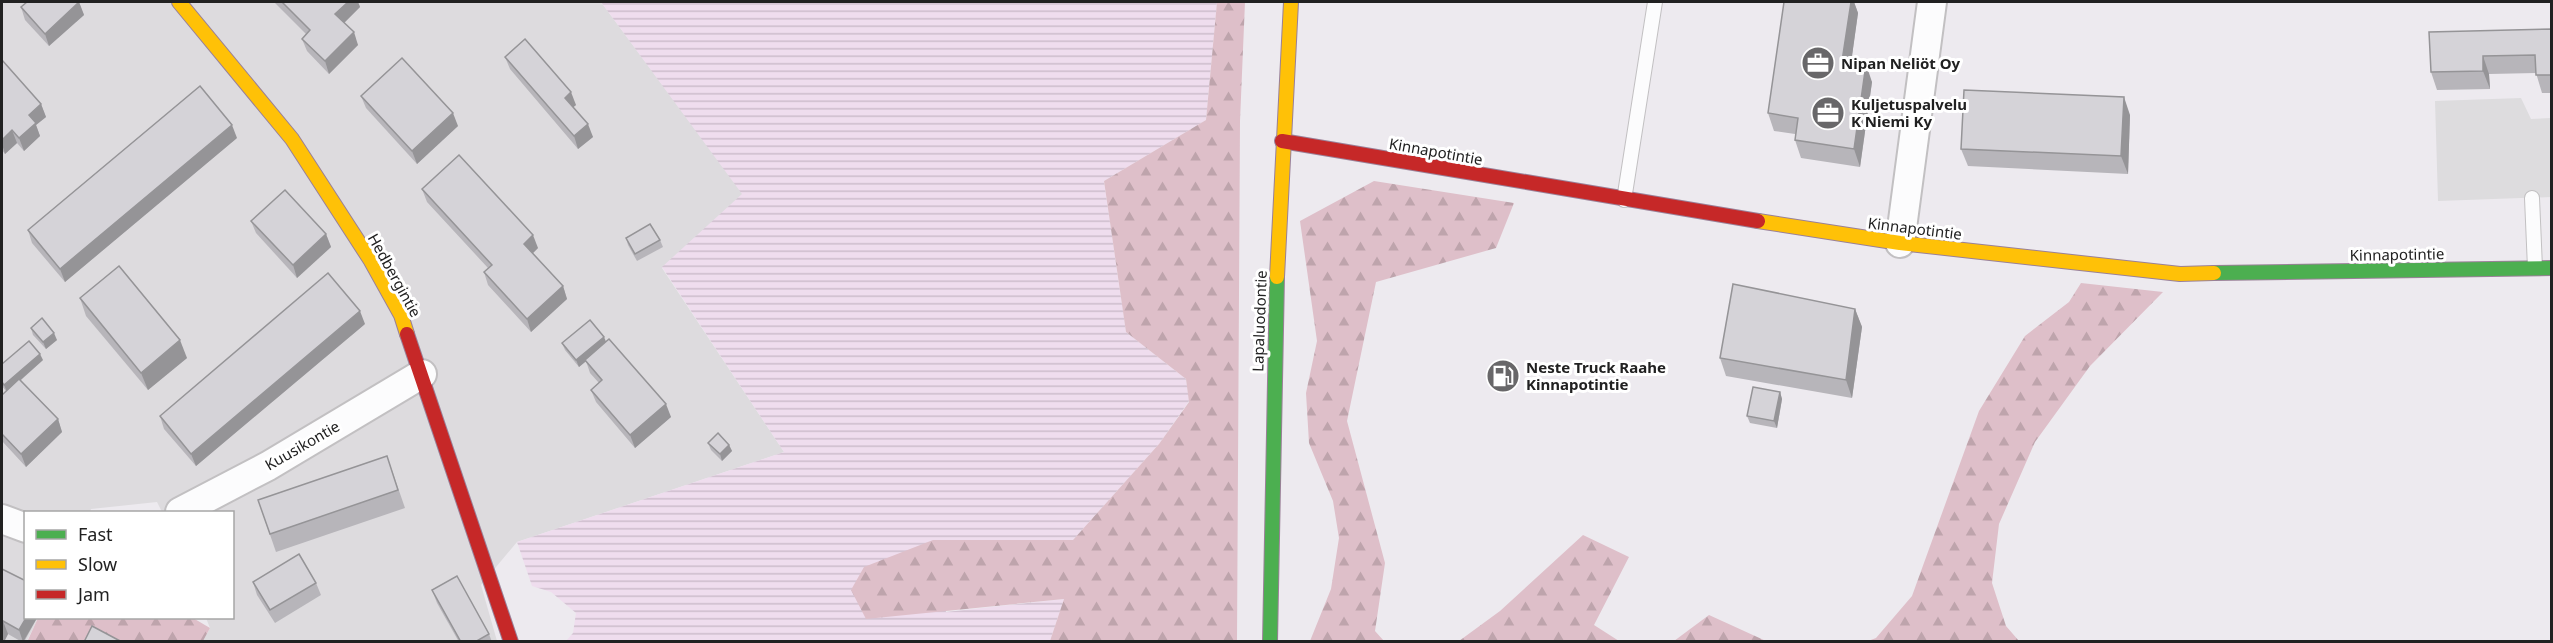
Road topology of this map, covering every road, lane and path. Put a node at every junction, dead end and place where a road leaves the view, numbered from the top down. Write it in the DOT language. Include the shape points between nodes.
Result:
graph roads {
  1 [pos="179,2"];
  2 [pos="1291,2"];
  3 [pos="1655,2"];
  4 [pos="1932,2"];
  5 [pos="1282,141"];
  6 [pos="2532,198"];
  7 [pos="1624,200"];
  8 [pos="1900,243"];
  9 [pos="2535,268"];
  10 [pos="2552,268"];
  11 [pos="422,374"];
  12 [pos="184,511"];
  13 [pos="2,519"];
  14 [pos="24,527"];
  15 [pos="511,642"];
  16 [pos="1270,642"];
  1 -- 11 [label="street, Hedbergintie" via="292,139 401,315"];
  2 -- 5 [label="street, Lapaluodontie"];
  3 -- 7 [label="lane"];
  4 -- 8 [label="street"];
  5 -- 7 [label="street, Kinnapotintie"];
  5 -- 16 [label="street, Lapaluodontie" via="1271,422"];
  6 -- 9 [label="lane"];
  7 -- 8 [label="street, Kinnapotintie"];
  8 -- 9 [label="street, Kinnapotintie" via="2180,274"];
  9 -- 10 [label="street, Kinnapotintie"];
  11 -- 12 [label="street, Kuusikontie"];
  11 -- 15 [label="street, Hedbergintie"];
  13 -- 14 [label="street"];
}
